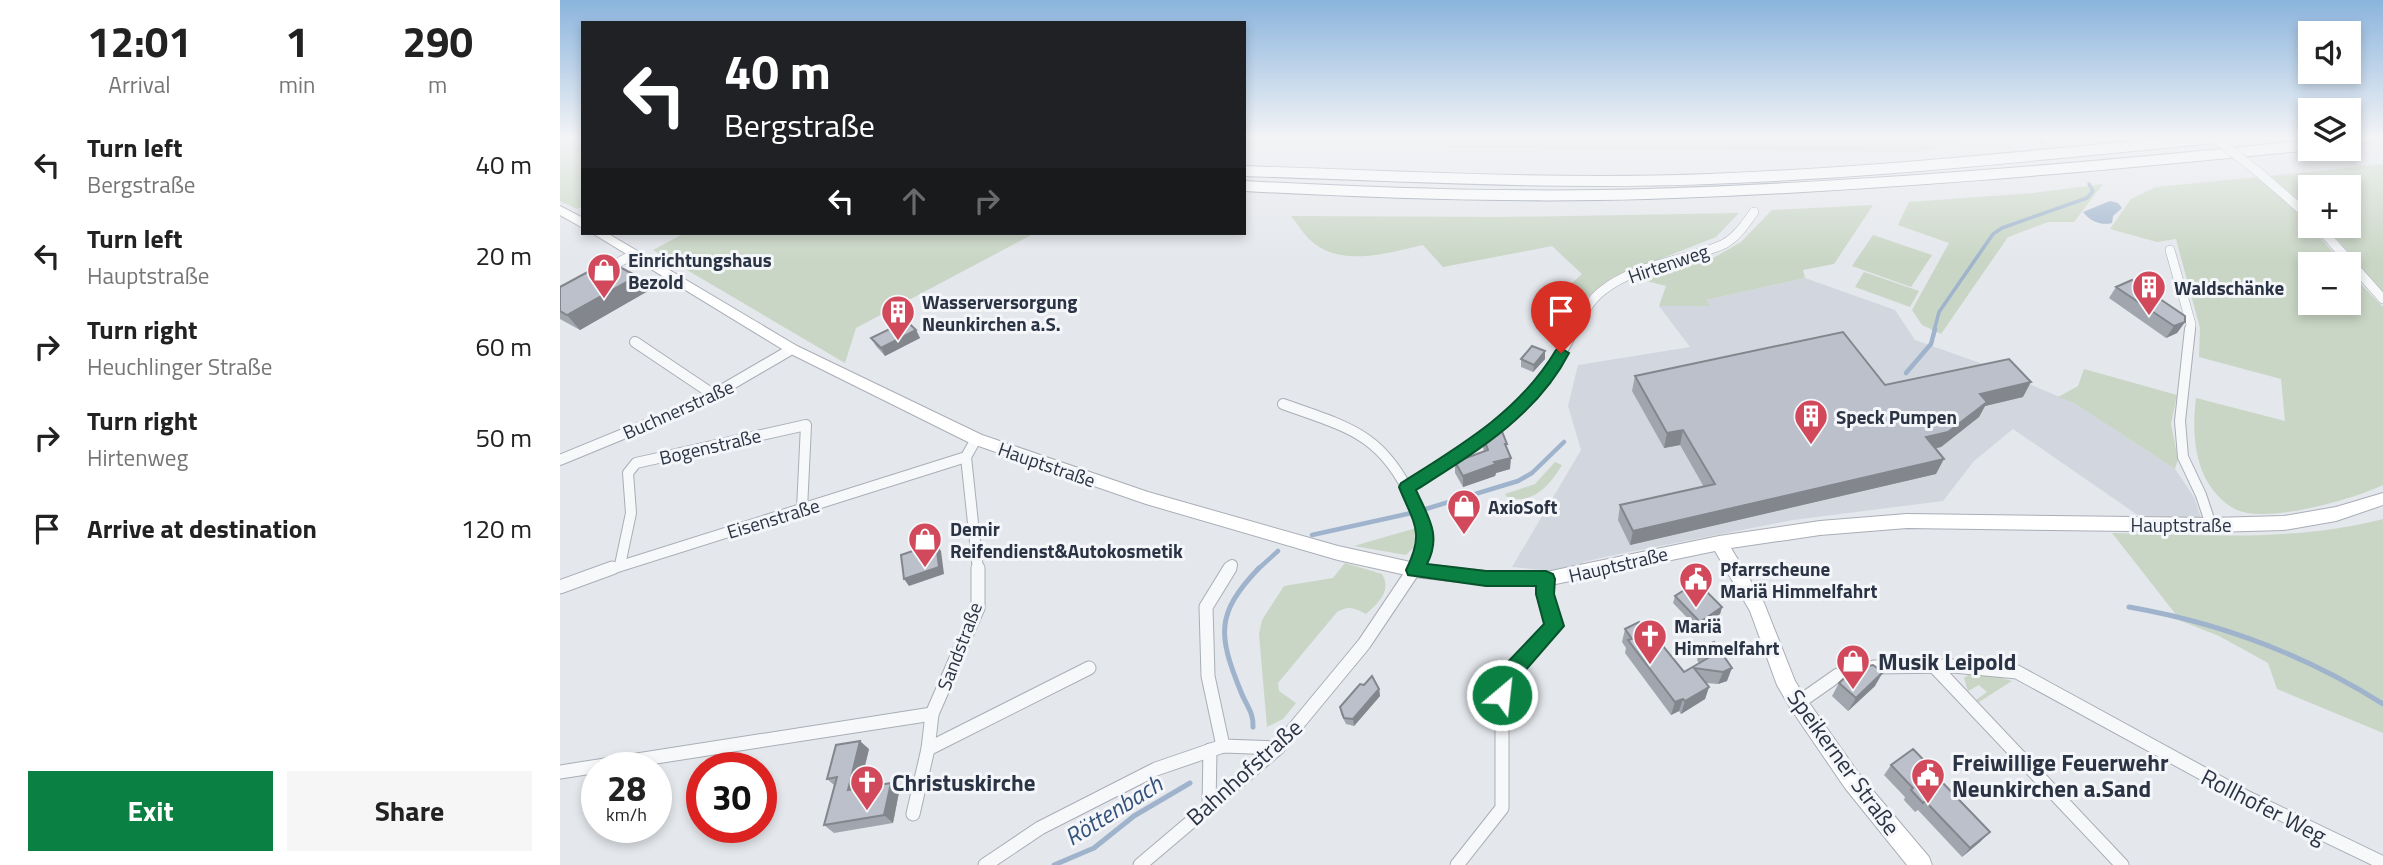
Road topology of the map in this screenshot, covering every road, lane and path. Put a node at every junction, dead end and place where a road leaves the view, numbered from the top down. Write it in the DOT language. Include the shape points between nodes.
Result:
graph roads {
  1 [pos="1463,178"];
  2 [pos="1719,178"];
  3 [pos="1960,178"];
  4 [pos="2265,178"];
  5 [pos="1246,186"];
  6 [pos="2298,207"];
  7 [pos="560,210"];
  8 [pos="1754,212"];
  9 [pos="581,223"];
  10 [pos="601,235"];
  11 [pos="2329,238"];
  12 [pos="2170,250"];
  13 [pos="634,254"];
  14 [pos="593,277"];
  15 [pos="2383,299"];
  16 [pos="635,342"];
  17 [pos="792,349"];
  18 [pos="714,396"];
  19 [pos="1283,404"];
  20 [pos="976,439"];
  21 [pos="966,457"];
  22 [pos="560,460"];
  23 [pos="1407,487"];
  24 [pos="2383,499"];
  25 [pos="802,509"];
  26 [pos="2211,525"];
  27 [pos="1719,543"];
  28 [pos="620,565"];
  29 [pos="1232,565"];
  30 [pos="1415,570"];
  31 [pos="1546,579"];
  32 [pos="560,587"];
  33 [pos="1933,666"];
  34 [pos="1089,668"];
  35 [pos="1798,703"];
  36 [pos="932,714"];
  37 [pos="1217,748"];
  38 [pos="1277,748"];
  39 [pos="928,749"];
  40 [pos="560,772"];
  41 [pos="1209,804"];
  42 [pos="913,814"];
  43 [pos="2383,863"];
  44 [pos="985,865"];
  45 [pos="1140,865"];
  46 [pos="1457,865"];
  47 [pos="1921,865"];
  48 [pos="2122,865"];
  1 -- 2 [label="highway"];
  3 -- 5 [label="highway" via="1717,193 1517,197"];
  4 -- 6 [label="street, bridge"];
  7 -- 9 [label="main road"];
  8 -- 23 [label="street, Hirtenweg" via="1726,243 1625,276 1600,292 1554,367 1519,410"];
  10 -- 13 [label="main road, Hauptstraße"];
  11 -- 15 [label="street"];
  12 -- 26 [label="street" via="2191,324 2180,421 2183,457"];
  13 -- 14 [label="street"];
  13 -- 17 [label="main road, Hauptstraße"];
  16 -- 18 [label="street"];
  17 -- 18 [label="street, Buchnerstraße"];
  17 -- 20 [label="main road, Hauptstraße"];
  18 -- 22 [label="street, Buchnerstraße"];
  19 -- 23 [label="street" via="1367,436 1391,458"];
  20 -- 21 [label="street"];
  20 -- 30 [label="main road, Hauptstraße" via="1146,499"];
  21 -- 25 [label="street, Eisenstraße"];
  21 -- 36 [label="street, Sandstraße" via="980,586 978,608"];
  23 -- 30 [label="street, Bahnhofstraße" via="1425,530 1424,552"];
  24 -- 26 [label="main road, Hauptstraße" via="2311,520"];
  25 -- 28 [label="street, Eisenstraße"];
  25 -- 28 [label="street, Bogenstraße" via="806,425 636,463 628,473 631,513"];
  26 -- 27 [label="main road, Hauptstraße" via="1907,521"];
  27 -- 31 [label="main road, Hauptstraße"];
  27 -- 35 [label="main road, Speikerner Straße" via="1758,609"];
  28 -- 32 [label="street, Eisenstraße"];
  29 -- 37 [label="street" via="1206,607"];
  30 -- 31 [label="main road, Hauptstraße"];
  30 -- 38 [label="street, Bahnhofstraße" via="1318,703"];
  31 -- 46 [label="street" via="1545,594 1555,626 1508,675 1502,695 1503,808"];
  33 -- 35 [label="street, Rollhofer Weg" via="1874,667 1839,674"];
  33 -- 43 [label="street, Rollhofer Weg" via="1974,665 2017,672 2255,802"];
  33 -- 48 [label="street"];
  34 -- 39 [label="street"];
  35 -- 47 [label="main road, Speikerner Straße" via="1852,780"];
  36 -- 39 [label="street, Sandstraße"];
  36 -- 40 [label="street"];
  37 -- 38 [label="street"];
  37 -- 41 [label="street"];
  37 -- 44 [label="street" via="1098,796"];
  38 -- 41 [label="street, Bahnhofstraße"];
  39 -- 42 [label="street, Sandstraße"];
  41 -- 45 [label="street, Bahnhofstraße"];
}
